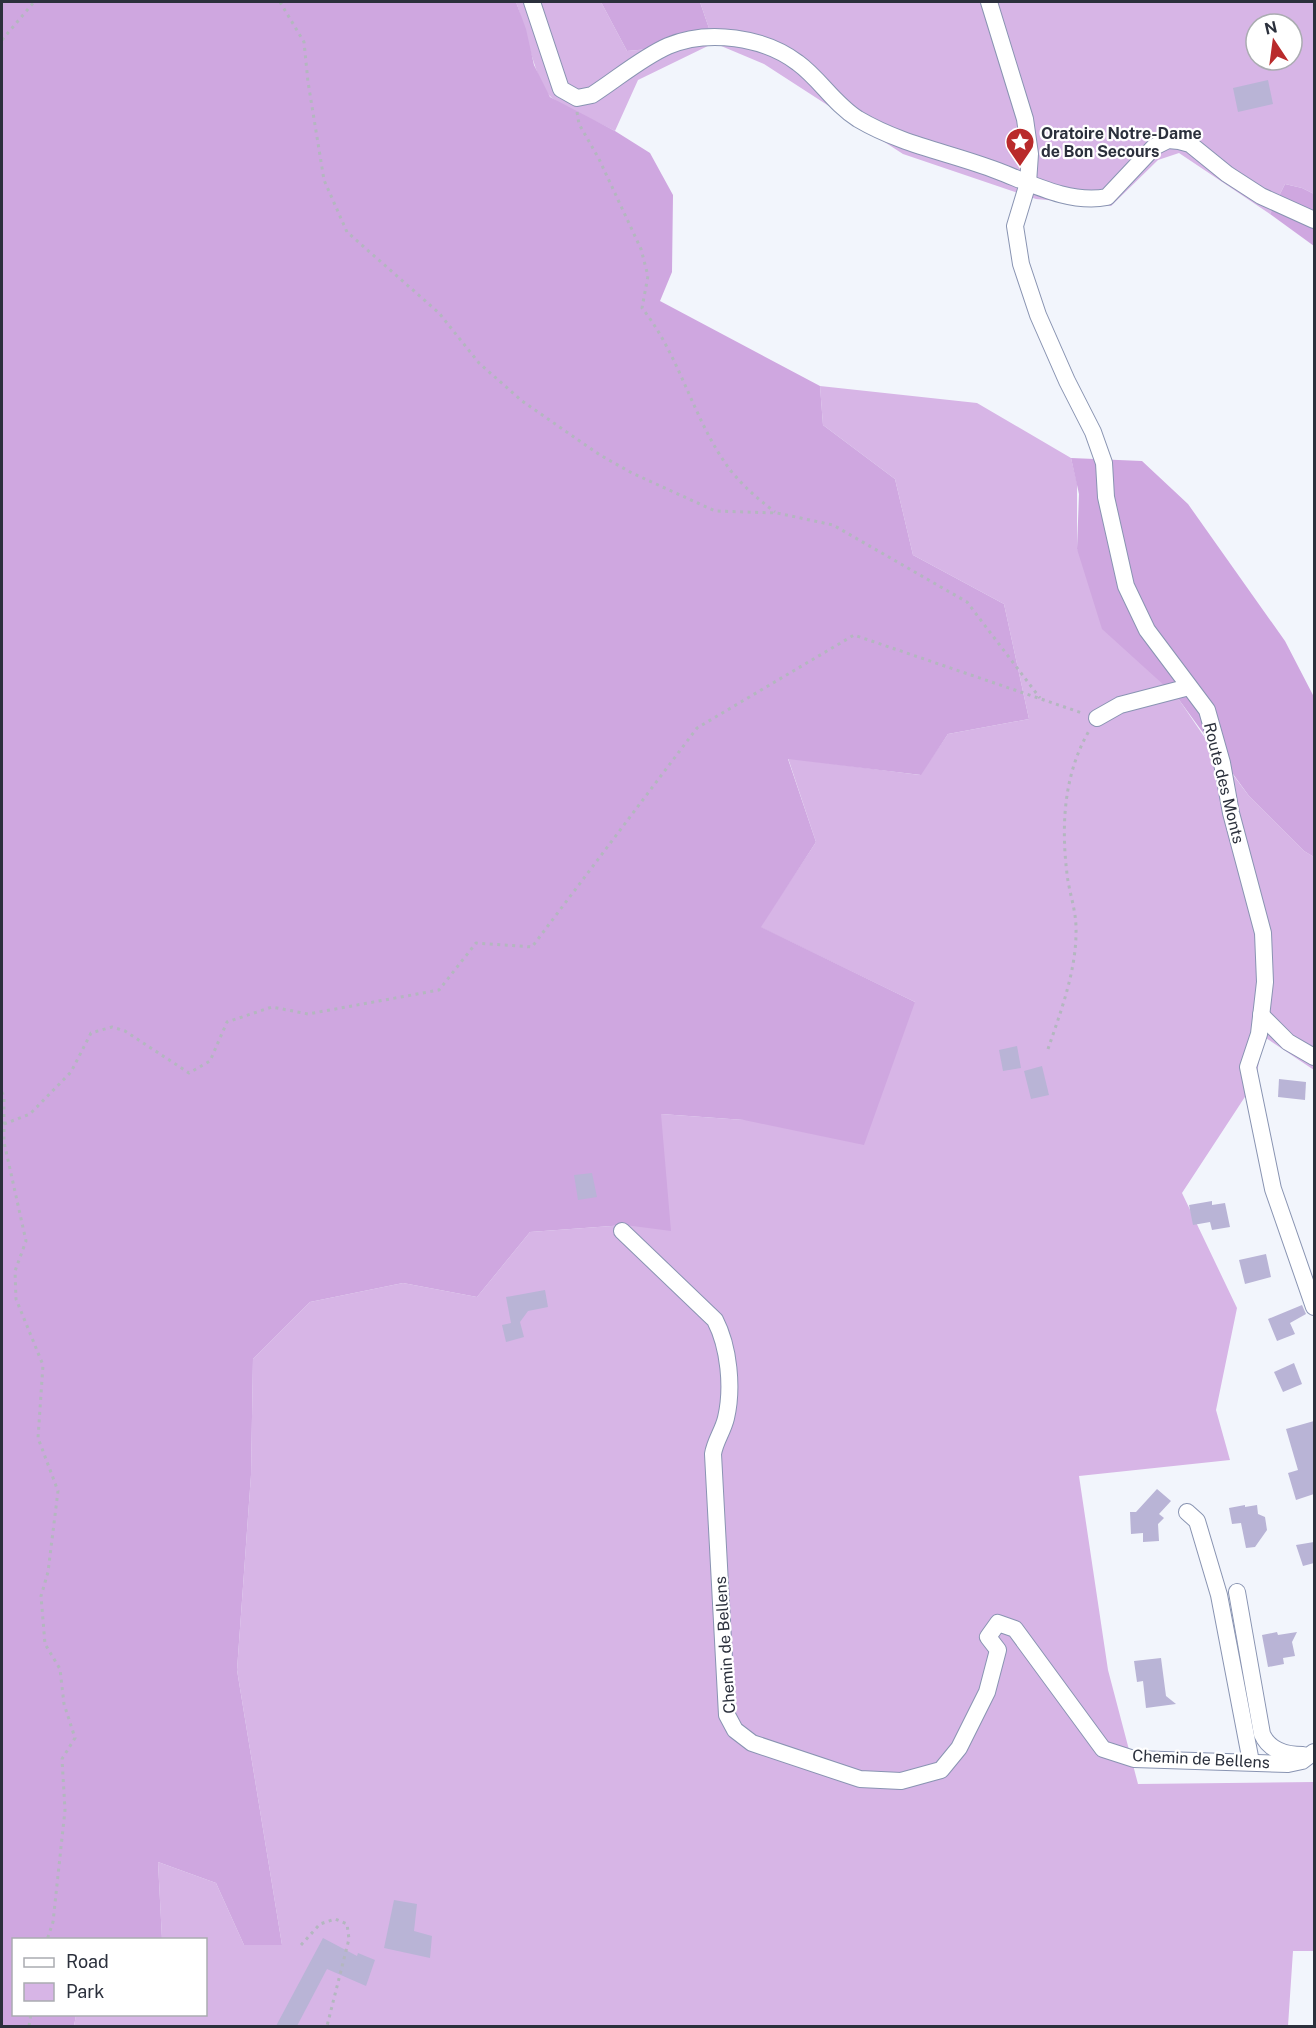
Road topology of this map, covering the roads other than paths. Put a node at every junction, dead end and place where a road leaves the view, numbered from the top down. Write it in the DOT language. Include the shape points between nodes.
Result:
graph roads {
  1 [pos="532,2"];
  2 [pos="989,2"];
  3 [pos="1028,183"];
  4 [pos="1314,220"];
  5 [pos="1189,687"];
  6 [pos="1097,717"];
  7 [pos="1261,1015"];
  8 [pos="1314,1058"];
  9 [pos="622,1231"];
  10 [pos="1314,1307"];
  11 [pos="1187,1512"];
  12 [pos="1237,1592"];
  13 [pos="1314,1752"];
  14 [pos="1251,1762"];
  1 -- 3 [label="street" via="561,89 577,98 592,95 669,46 708,38 749,40 799,63 839,105 894,139 980,164"];
  2 -- 3 [label="street, Route des Monts" via="1025,118 1030,154"];
  3 -- 4 [label="street" via="1079,198 1107,197 1154,147 1168,140 1179,141 1190,144 1260,196"];
  3 -- 5 [label="street, Route des Monts" via="1015,226 1021,264 1038,315 1104,463 1106,497 1126,586 1147,630"];
  5 -- 6 [label="street" via="1120,705"];
  5 -- 7 [label="street, Route des Monts" via="1207,710 1263,933 1265,982"];
  7 -- 8 [label="street" via="1288,1042"];
  7 -- 10 [label="street, Route des Monts" via="1248,1067 1253,1096 1273,1189"];
  9 -- 14 [label="street, Chemin de Bellens" via="715,1320 723,1336 728,1401 713,1454 727,1715 735,1730 752,1743 860,1779 901,1781 941,1770 959,1748 987,1692 998,1650 988,1637 998,1623 1015,1629 1103,1749 1134,1759"];
  11 -- 14 [label="street" via="1197,1521 1216,1585"];
  12 -- 13 [label="street" via="1258,1722 1266,1743 1286,1754"];
  13 -- 14 [label="street, Chemin de Bellens" via="1302,1761 1288,1764"];
}
